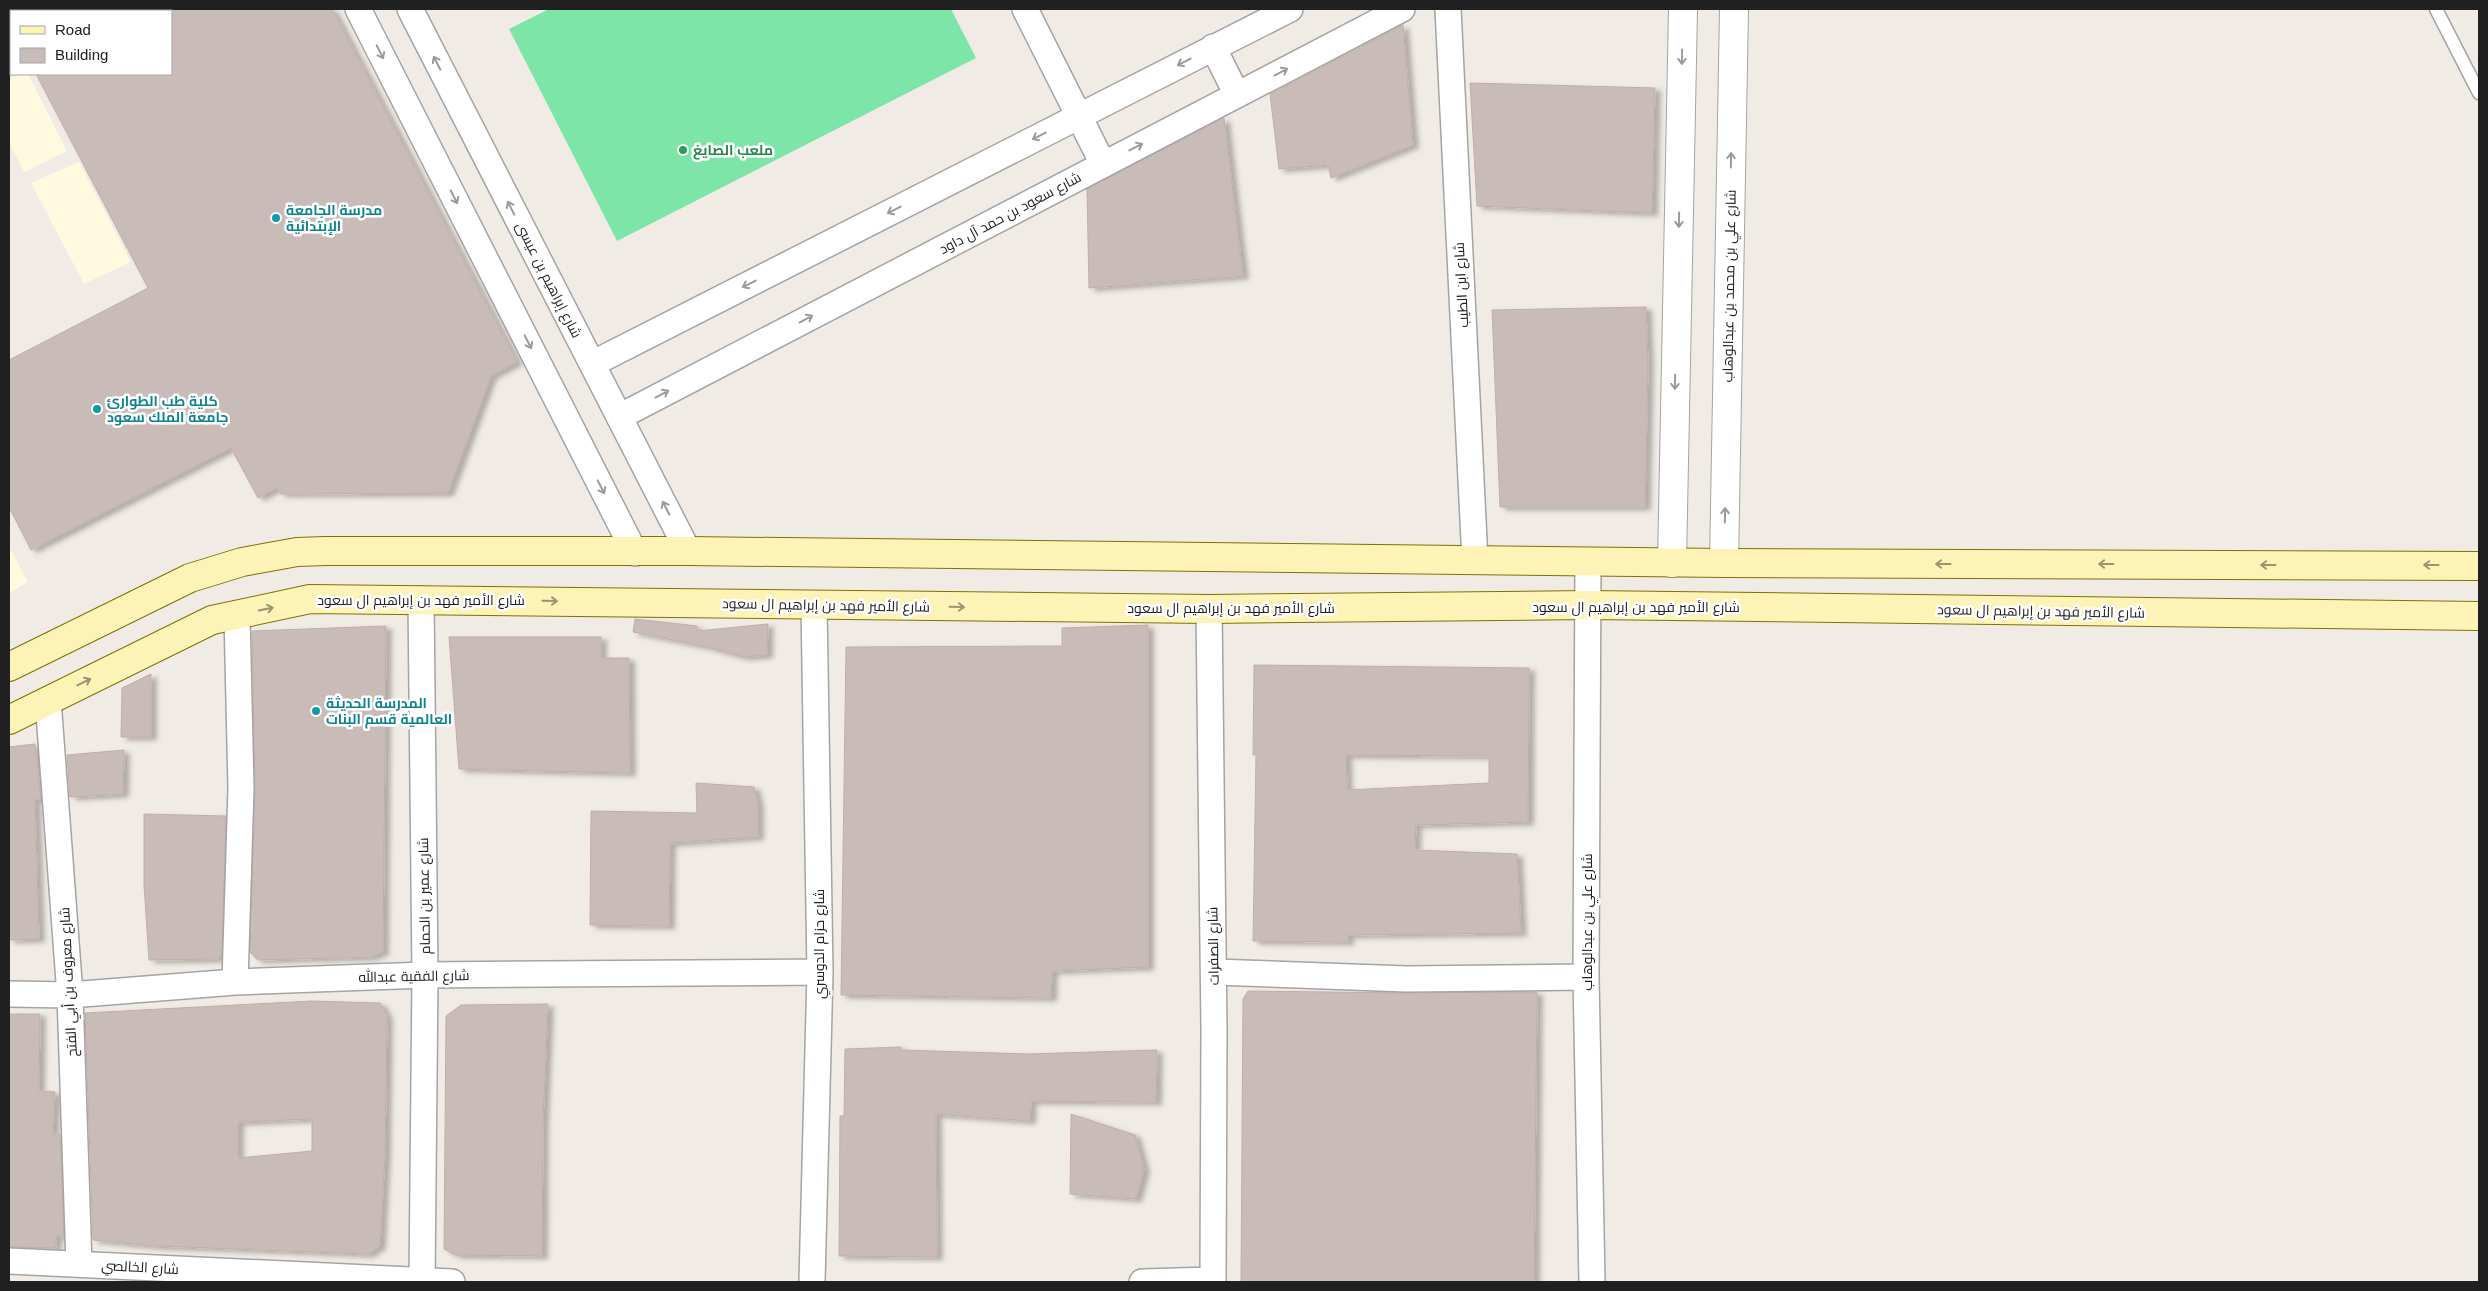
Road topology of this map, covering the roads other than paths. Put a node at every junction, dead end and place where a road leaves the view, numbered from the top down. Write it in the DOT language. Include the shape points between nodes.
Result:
graph roads {
  1 [pos="358,9"];
  2 [pos="410,9"];
  3 [pos="1025,9"];
  4 [pos="1290,9"];
  5 [pos="1402,9"];
  6 [pos="1448,9"];
  7 [pos="1683,9"];
  8 [pos="1734,9"];
  9 [pos="2436,9"];
  10 [pos="1213,47"];
  11 [pos="2479,93"];
  12 [pos="1237,95"];
  13 [pos="1079,116"];
  14 [pos="1103,164"];
  15 [pos="592,364"];
  16 [pos="619,417"];
  17 [pos="688,551"];
  18 [pos="635,553"];
  19 [pos="1474,561"];
  20 [pos="1588,562"];
  21 [pos="1672,562"];
  22 [pos="1724,563"];
  23 [pos="2479,566"];
  24 [pos="421,599"];
  25 [pos="814,605"];
  26 [pos="1588,605"];
  27 [pos="1209,609"];
  28 [pos="237,614"];
  29 [pos="2479,616"];
  30 [pos="9,667"];
  31 [pos="48,700"];
  32 [pos="9,720"];
  33 [pos="820,972"];
  34 [pos="1214,972"];
  35 [pos="425,975"];
  36 [pos="1586,976"];
  37 [pos="235,982"];
  38 [pos="9,994"];
  39 [pos="70,995"];
  40 [pos="9,1261"];
  41 [pos="79,1264"];
  42 [pos="37,1272"];
  43 [pos="1213,1281"];
  44 [pos="422,1282"];
  45 [pos="452,1282"];
  46 [pos="812,1282"];
  47 [pos="1142,1282"];
  48 [pos="1592,1282"];
  1 -- 18 [label="street, one-way"];
  15 -- 2 [label="street, شارع إبراهيم بن عيسى, one-way"];
  3 -- 13 [label="street"];
  4 -- 10 [label="street"];
  12 -- 5 [label="street, شارع سعود بن حمد آل داود, one-way"];
  6 -- 19 [label="street, شارع ابن الطيب"];
  7 -- 21 [label="street, one-way"];
  22 -- 8 [label="street, شارع علي بن محمد بن عبدالوهاب, one-way"];
  9 -- 11 [label="lane"];
  10 -- 12 [label="street"];
  10 -- 13 [label="street, one-way"];
  14 -- 12 [label="street, شارع سعود بن حمد آل داود, one-way"];
  13 -- 14 [label="street"];
  13 -- 15 [label="street, one-way"];
  16 -- 14 [label="street, شارع سعود بن حمد آل داود, one-way"];
  15 -- 16 [label="street, شارع إبراهيم بن عيسى"];
  17 -- 16 [label="street, شارع إبراهيم بن عيسى, one-way"];
  17 -- 18 [label="main road"];
  17 -- 19 [label="main road"];
  18 -- 30 [label="main road" via="325,551 270,556 190,578"];
  19 -- 20 [label="main road"];
  20 -- 21 [label="main road"];
  20 -- 26 [label="street, شارع علي بن عبدالوهاب"];
  21 -- 22 [label="main road"];
  23 -- 22 [label="main road, one-way"];
  24 -- 25 [label="main road, شارع الأمير فهد بن إبراهيم ال سعود, one-way"];
  28 -- 24 [label="main road, شارع الأمير فهد بن إبراهيم ال سعود, one-way" via="310,599"];
  24 -- 35 [label="street, شارع عمير بن الحمام"];
  25 -- 27 [label="main road, شارع الأمير فهد بن إبراهيم ال سعود, one-way"];
  25 -- 33 [label="street, شارع حزام الدوسري"];
  26 -- 27 [label="main road, شارع الأمير فهد بن إبراهيم ال سعود"];
  26 -- 29 [label="main road, شارع الأمير فهد بن إبراهيم ال سعود"];
  26 -- 36 [label="street, شارع علي بن عبدالوهاب"];
  27 -- 34 [label="street, شارع الصفرات"];
  31 -- 28 [label="main road, شارع الأمير فهد بن إبراهيم ال سعود, one-way" via="212,620"];
  28 -- 37 [label="street" via="241,788"];
  31 -- 32 [label="main road, شارع الأمير فهد بن إبراهيم ال سعود"];
  31 -- 39 [label="street, شارع معروف بن أبي الفتح"];
  33 -- 35 [label="street, شارع الفقية عبدالله"];
  33 -- 46 [label="street, شارع حزام الدوسري"];
  34 -- 36 [label="street" via="1406,979"];
  34 -- 43 [label="street, شارع الصفرات"];
  35 -- 37 [label="street, شارع الفقية عبدالله"];
  35 -- 44 [label="street, شارع عمير بن الحمام"];
  36 -- 48 [label="street, شارع علي بن عبدالوهاب"];
  37 -- 39 [label="street, شارع الفقية عبدالله"];
  38 -- 39 [label="street, شارع الفقية عبدالله"];
  39 -- 41 [label="street, شارع معروف بن أبي الفتح"];
  40 -- 42 [label="street, شارع الخالصي"];
  41 -- 42 [label="street, شارع الخالصي"];
  41 -- 44 [label="street, شارع الخالصي"];
  43 -- 47 [label="street"];
  44 -- 45 [label="street, شارع الخالصي"];
}
